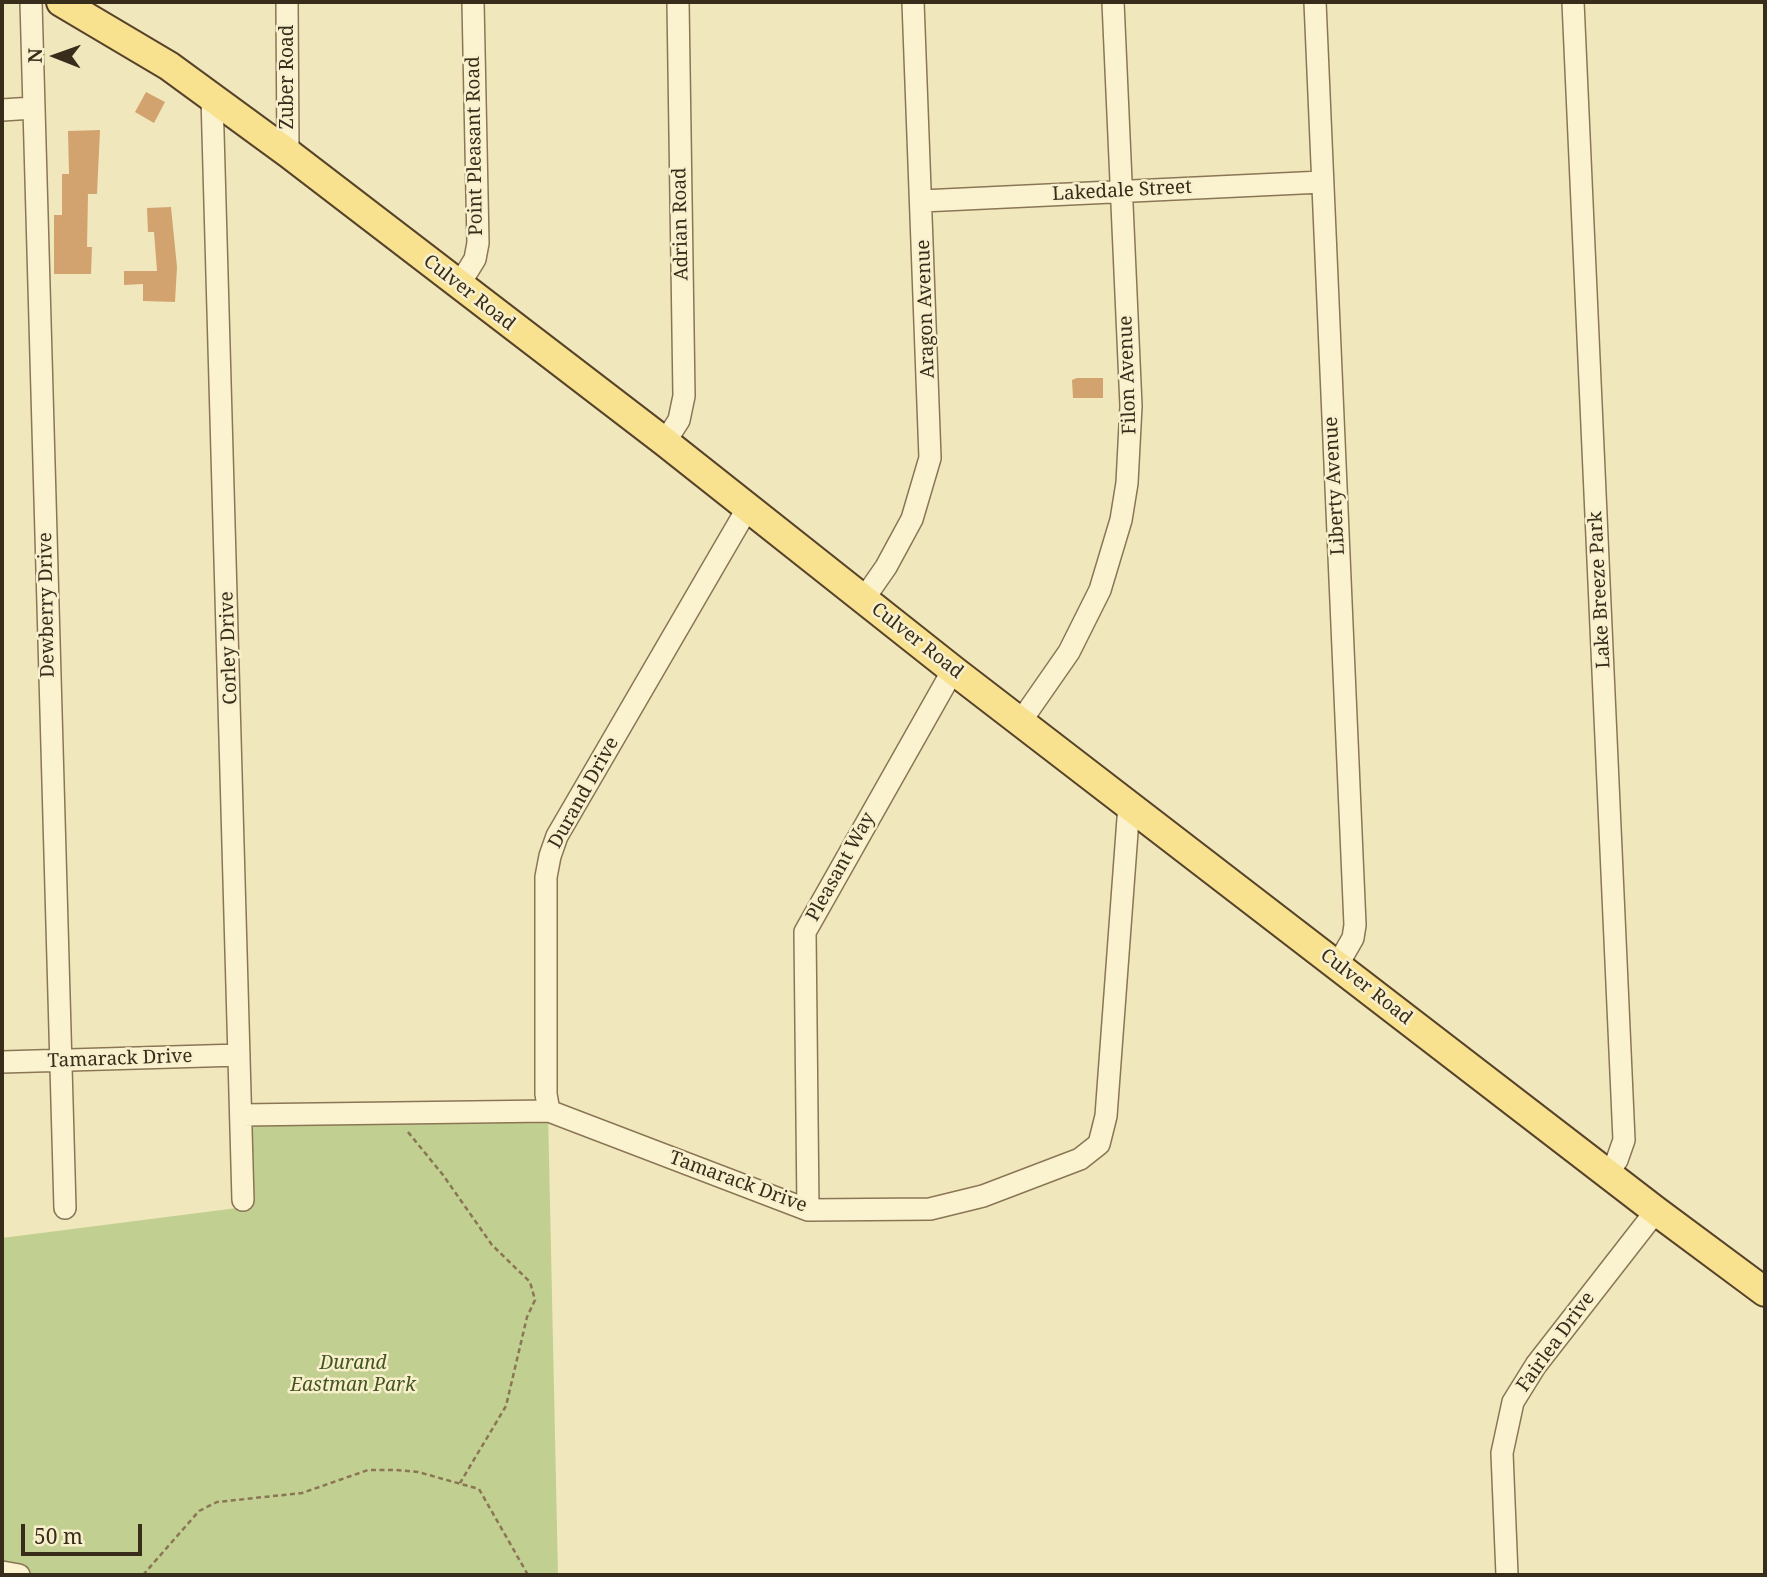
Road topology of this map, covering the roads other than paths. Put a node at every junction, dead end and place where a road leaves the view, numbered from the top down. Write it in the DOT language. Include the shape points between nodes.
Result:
graph roads {
  1 [pos="31,2"];
  2 [pos="61,2"];
  3 [pos="287,2"];
  4 [pos="473,2"];
  5 [pos="678,2"];
  6 [pos="914,2"];
  7 [pos="1113,2"];
  8 [pos="1315,2"];
  9 [pos="1573,2"];
  10 [pos="212,97"];
  11 [pos="33,108"];
  12 [pos="2,110"];
  13 [pos="288,153"];
  14 [pos="1322,182"];
  15 [pos="1121,191"];
  16 [pos="922,201"];
  17 [pos="460,285"];
  18 [pos="665,442"];
  19 [pos="747,509"];
  20 [pos="863,600"];
  21 [pos="953,670"];
  22 [pos="1021,722"];
  23 [pos="1129,805"];
  24 [pos="1338,966"];
  25 [pos="239,1055"];
  26 [pos="59,1060"];
  27 [pos="2,1062"];
  28 [pos="549,1111"];
  29 [pos="242,1115"];
  30 [pos="1607,1174"];
  31 [pos="243,1200"];
  32 [pos="65,1209"];
  33 [pos="808,1210"];
  34 [pos="1656,1211"];
  35 [pos="1765,1292"];
  36 [pos="2,1572"];
  37 [pos="19,1575"];
  38 [pos="1507,1575"];
  1 -- 11 [label="street, Dewberry Drive"];
  2 -- 10 [label="main road, Culver Road"];
  3 -- 13 [label="street, Zuber Road"];
  4 -- 17 [label="street, Point Pleasant Road" via="478,243 475,259"];
  5 -- 18 [label="street, Adrian Road" via="684,396 679,420"];
  6 -- 16 [label="street, Aragon Avenue"];
  7 -- 15 [label="street, Filon Avenue"];
  8 -- 14 [label="street, Liberty Avenue"];
  9 -- 30 [label="street, Lake Breeze Park" via="1625,1140"];
  10 -- 13 [label="main road, Culver Road"];
  10 -- 25 [label="street, Corley Drive"];
  11 -- 12 [label="street"];
  11 -- 26 [label="street, Dewberry Drive"];
  13 -- 17 [label="main road, Culver Road"];
  14 -- 15 [label="street, Lakedale Street"];
  14 -- 24 [label="street, Liberty Avenue" via="1355,925"];
  15 -- 16 [label="street, Lakedale Street"];
  15 -- 22 [label="street, Filon Avenue" via="1130,442 1121,520 1087,620"];
  16 -- 20 [label="street, Aragon Avenue" via="930,458 912,519"];
  17 -- 18 [label="main road, Culver Road"];
  18 -- 19 [label="main road, Culver Road"];
  19 -- 20 [label="main road, Culver Road"];
  19 -- 28 [label="street, Durand Drive" via="557,836 550,856 546,877"];
  20 -- 21 [label="main road, Culver Road"];
  21 -- 22 [label="main road, Culver Road"];
  21 -- 33 [label="street, Pleasant Way" via="805,932"];
  22 -- 23 [label="main road, Culver Road"];
  23 -- 24 [label="main road, Culver Road"];
  23 -- 33 [label="street, Tamarack Drive" via="1106,1115 1099,1144 1080,1159 983,1196 930,1209"];
  24 -- 30 [label="main road, Culver Road"];
  25 -- 26 [label="street, Tamarack Drive"];
  25 -- 29 [label="street, Corley Drive"];
  26 -- 27 [label="street, Tamarack Drive"];
  26 -- 32 [label="street, Dewberry Drive"];
  28 -- 29 [label="street, Tamarack Drive"];
  28 -- 33 [label="street, Tamarack Drive"];
  29 -- 31 [label="street, Corley Drive"];
  30 -- 34 [label="main road, Culver Road"];
  34 -- 35 [label="main road, Culver Road"];
  34 -- 38 [label="street, Fairlea Drive" via="1536,1364 1513,1402 1502,1453"];
  36 -- 37 [label="street"];
}
